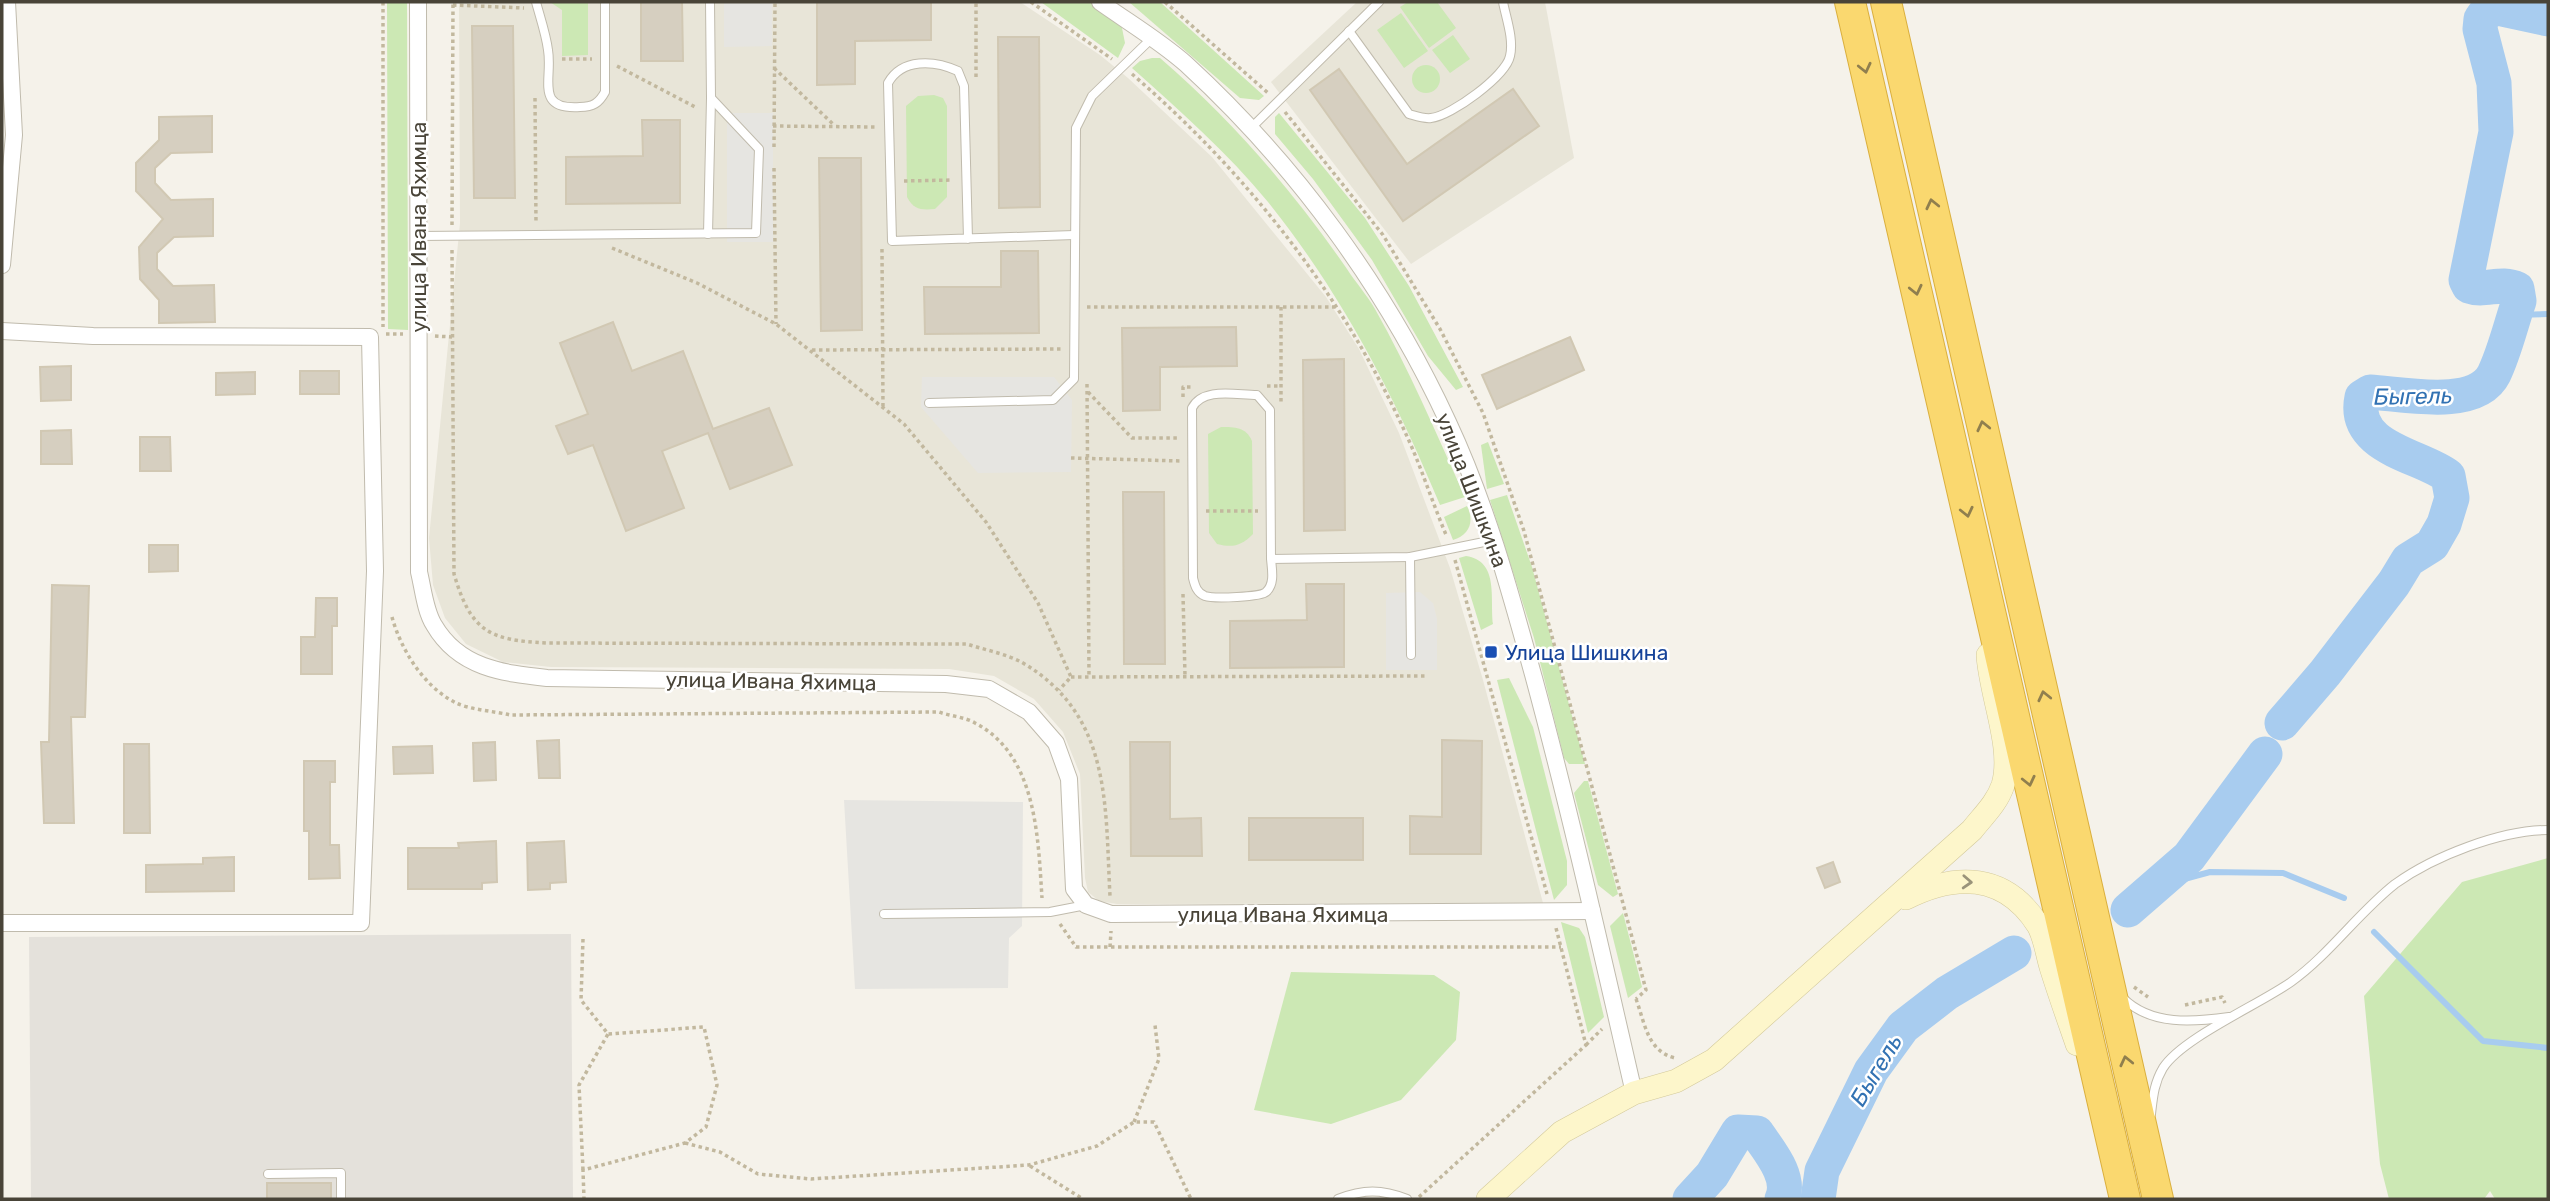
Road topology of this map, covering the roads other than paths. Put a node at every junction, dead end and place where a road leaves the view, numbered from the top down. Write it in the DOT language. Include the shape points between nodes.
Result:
graph roads {
  1 [pos="7,2"];
  2 [pos="418,2"];
  3 [pos="536,2"];
  4 [pos="605,2"];
  5 [pos="710,2"];
  6 [pos="1100,2"];
  7 [pos="1378,2"];
  8 [pos="1503,2"];
  9 [pos="1850,2"];
  10 [pos="1886,2"];
  11 [pos="1349,30"];
  12 [pos="1151,39"];
  13 [pos="711,99"];
  14 [pos="1251,128"];
  15 [pos="708,234"];
  16 [pos="1074,235"];
  17 [pos="417,236"];
  18 [pos="968,239"];
  19 [pos="2,265"];
  20 [pos="2,331"];
  21 [pos="929,403"];
  22 [pos="1494,540"];
  23 [pos="1410,556"];
  24 [pos="1272,559"];
  25 [pos="1986,596"];
  26 [pos="1412,655"];
  27 [pos="2548,830"];
  28 [pos="1086,905"];
  29 [pos="1881,909"];
  30 [pos="1592,911"];
  31 [pos="884,914"];
  32 [pos="2,923"];
  33 [pos="2118,979"];
  34 [pos="2232,1016"];
  35 [pos="1634,1093"];
  36 [pos="2147,1151"];
  37 [pos="2116,1160"];
  38 [pos="268,1174"];
  39 [pos="341,1199"];
  40 [pos="1338,1199"];
  41 [pos="1407,1199"];
  42 [pos="1488,1199"];
  43 [pos="2125,1199"];
  44 [pos="2158,1199"];
  1 -- 19 [label="street" via="13,135"];
  2 -- 17 [label="street, улица Ивана Яхимца"];
  3 -- 4 [label="lane" via="548,59 548,94 554,104 565,108 590,107 601,101 605,92"];
  5 -- 13 [label="lane"];
  6 -- 12 [label="street, улица Шишкина"];
  7 -- 11 [label="lane"];
  8 -- 11 [label="lane" via="1511,42 1502,73 1447,114 1429,119 1409,114"];
  9 -- 25 [label="highway, one-way"];
  33 -- 10 [label="highway, one-way"];
  11 -- 14 [label="lane"];
  12 -- 14 [label="street, улица Шишкина" via="1183,62"];
  12 -- 16 [label="lane" via="1092,96 1076,128"];
  13 -- 15 [label="lane"];
  13 -- 15 [label="lane" via="759,149 756,233"];
  14 -- 22 [label="street, улица Шишкина" via="1325,216 1390,313 1448,422"];
  15 -- 17 [label="lane"];
  16 -- 18 [label="lane"];
  16 -- 21 [label="lane" via="1074,379 1053,400"];
  17 -- 28 [label="street, улица Ивана Яхимца" via="419,572 433,624 459,654 498,673 547,678 946,684 989,689 1029,712 1056,743 1069,779 1074,889"];
  18 -- 18 [label="lane" via="892,241 888,83 895,71 910,64 943,64 958,71 964,86"];
  20 -- 32 [label="street" via="93,336 370,337 375,571 361,923"];
  22 -- 23 [label="lane"];
  22 -- 30 [label="street, улица Шишкина" via="1562,780"];
  23 -- 24 [label="lane"];
  23 -- 26 [label="lane"];
  24 -- 24 [label="lane" via="1270,410 1256,395 1206,395 1192,408 1196,590 1205,596 1259,596 1268,591 1272,580"];
  25 -- 29 [label="street" via="1989,672 2006,761 2003,785 1972,830"];
  25 -- 37 [label="highway, one-way"];
  27 -- 34 [label="lane" via="2520,830 2451,854 2396,884 2292,982"];
  28 -- 30 [label="street, улица Ивана Яхимца" via="1111,914"];
  28 -- 31 [label="lane" via="1051,912"];
  29 -- 35 [label="street" via="1714,1060 1676,1081"];
  29 -- 37 [label="street, one-way" via="1932,885 1962,880 1989,884 2014,898 2039,926"];
  30 -- 35 [label="street, улица Шишкина"];
  33 -- 34 [label="lane" via="2130,1005 2143,1013 2196,1022"];
  36 -- 33 [label="highway, one-way"];
  34 -- 36 [label="lane" via="2165,1066 2154,1087"];
  35 -- 42 [label="street" via="1562,1132"];
  36 -- 44 [label="highway"];
  37 -- 43 [label="highway"];
  38 -- 39 [label="lane" via="341,1173"];
  40 -- 41 [label="lane" via="1363,1191 1387,1191"];
}
